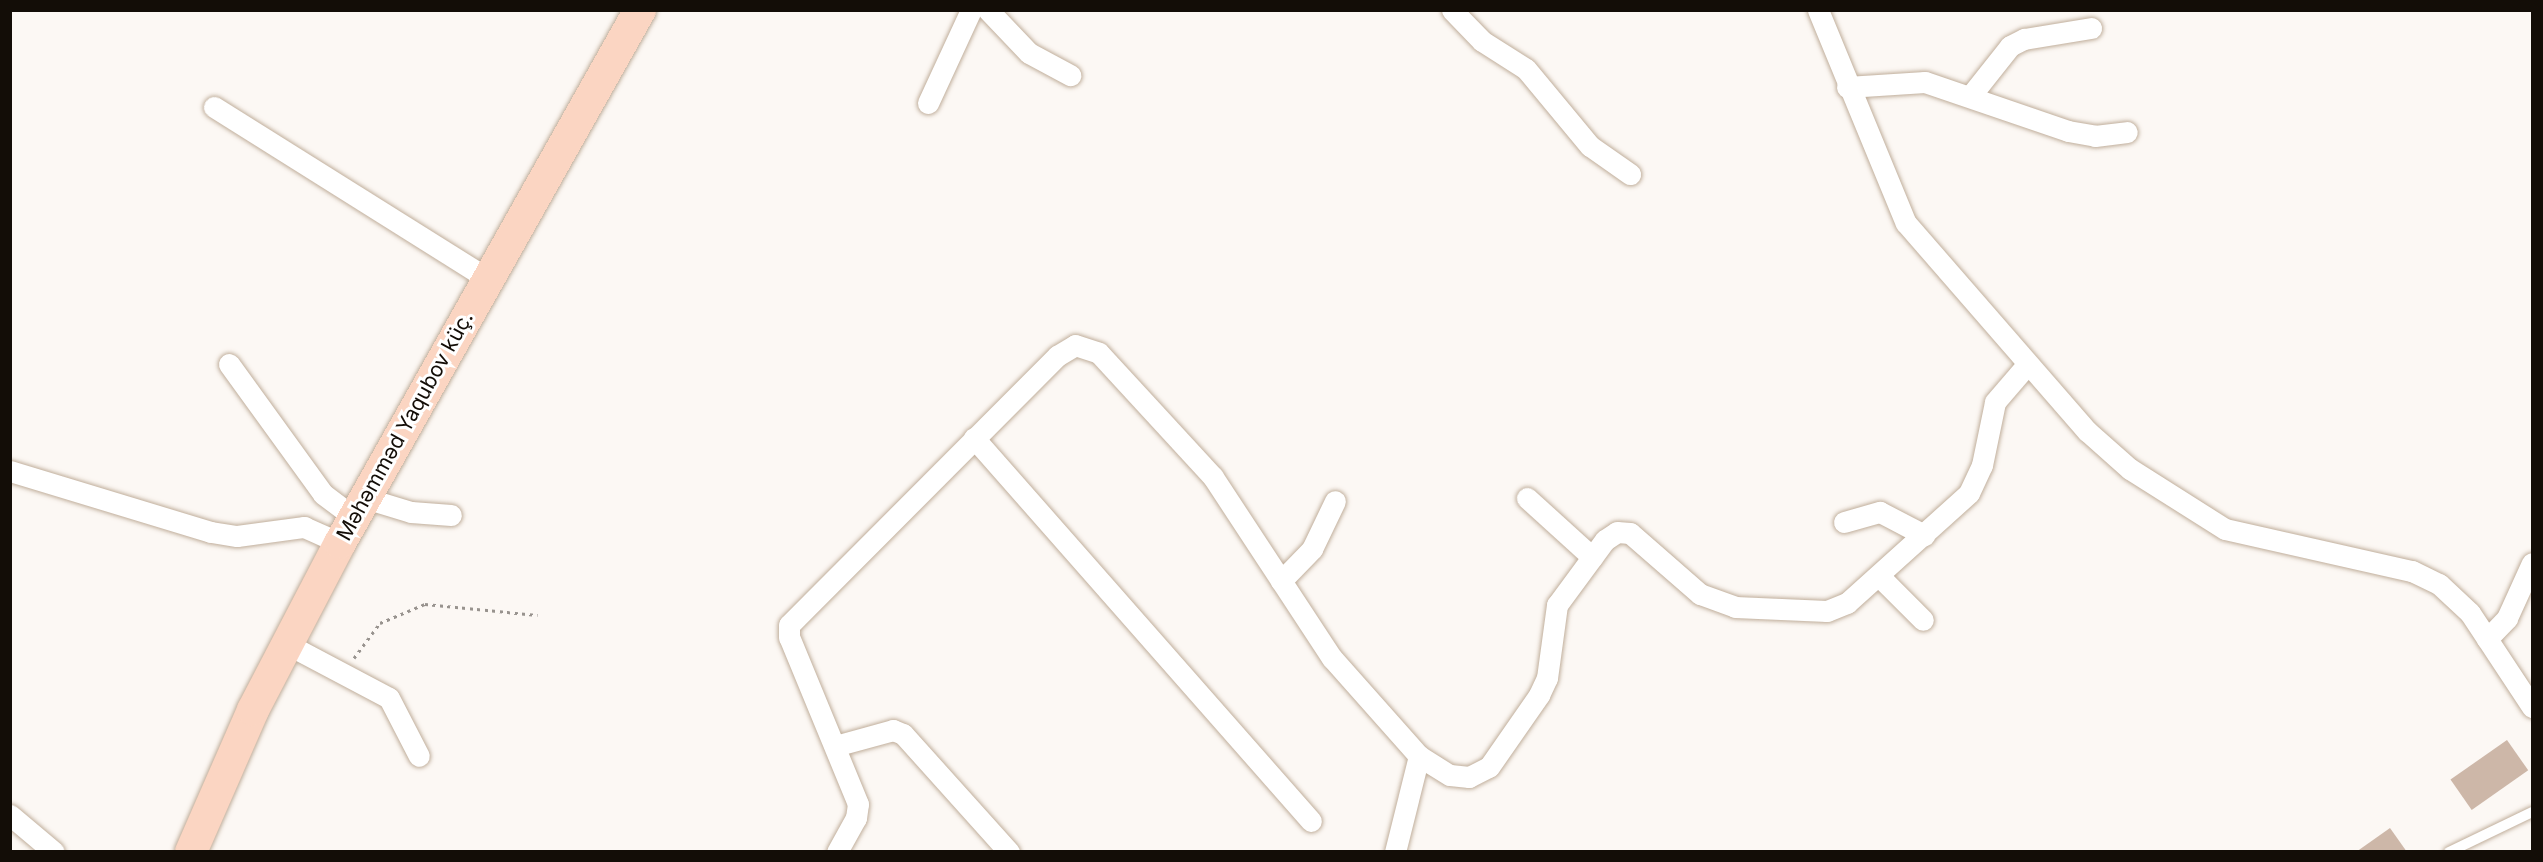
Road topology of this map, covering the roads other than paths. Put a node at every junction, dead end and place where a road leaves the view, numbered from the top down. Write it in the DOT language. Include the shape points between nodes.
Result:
graph roads {
  1 [pos="640,10"];
  2 [pos="971,10"];
  3 [pos="988,10"];
  4 [pos="1452,10"];
  5 [pos="1818,10"];
  6 [pos="2091,27"];
  7 [pos="1070,75"];
  8 [pos="1847,87"];
  9 [pos="1972,94"];
  10 [pos="928,104"];
  11 [pos="214,107"];
  12 [pos="2127,132"];
  13 [pos="1630,174"];
  14 [pos="488,279"];
  15 [pos="229,364"];
  16 [pos="2026,366"];
  17 [pos="974,438"];
  18 [pos="10,471"];
  19 [pos="1527,498"];
  20 [pos="1335,501"];
  21 [pos="451,515"];
  22 [pos="353,519"];
  23 [pos="1844,522"];
  24 [pos="1924,535"];
  25 [pos="1592,557"];
  26 [pos="2532,563"];
  27 [pos="1879,576"];
  28 [pos="1281,581"];
  29 [pos="1923,620"];
  30 [pos="2487,639"];
  31 [pos="287,644"];
  32 [pos="2532,707"];
  33 [pos="835,746"];
  34 [pos="419,756"];
  35 [pos="1419,756"];
  36 [pos="2532,812"];
  37 [pos="10,815"];
  38 [pos="1311,821"];
  39 [pos="54,852"];
  40 [pos="191,852"];
  41 [pos="837,852"];
  42 [pos="1009,852"];
  43 [pos="1395,852"];
  44 [pos="2449,852"];
  1 -- 14 [label="main road, Məhəmməd Yaqubov küç."];
  2 -- 10 [label="street"];
  3 -- 7 [label="street" via="1029,53"];
  4 -- 13 [label="street" via="1482,41 1526,69 1590,146"];
  5 -- 8 [label="street"];
  6 -- 9 [label="street" via="2024,39 2010,46"];
  8 -- 9 [label="street" via="1925,81"];
  8 -- 16 [label="street" via="1906,223"];
  9 -- 12 [label="street" via="2068,131 2095,136"];
  11 -- 14 [label="street"];
  14 -- 22 [label="main road, Məhəmməd Yaqubov küç."];
  15 -- 22 [label="street" via="323,494"];
  16 -- 24 [label="street" via="1995,402 1982,465 1969,494"];
  16 -- 30 [label="street" via="2130,469 2225,529 2412,571 2458,599"];
  17 -- 28 [label="street" via="1057,356 1075,345 1088,346 1213,477"];
  17 -- 33 [label="street" via="789,626 789,638"];
  17 -- 38 [label="street"];
  18 -- 22 [label="street" via="211,532 237,536"];
  19 -- 25 [label="street"];
  20 -- 28 [label="street" via="1312,549"];
  21 -- 22 [label="street" via="411,513"];
  22 -- 31 [label="main road, Məhəmməd Yaqubov küç."];
  23 -- 24 [label="street" via="1881,512"];
  24 -- 27 [label="street"];
  25 -- 27 [label="street" via="1611,536 1630,533 1700,594 1735,608 1827,611 1847,603"];
  25 -- 35 [label="street" via="1557,605 1547,678 1539,695 1489,767 1469,777 1450,775"];
  26 -- 30 [label="street" via="2507,618"];
  27 -- 29 [label="street"];
  28 -- 35 [label="street" via="1332,657"];
  30 -- 32 [label="street"];
  31 -- 34 [label="street" via="389,698"];
  31 -- 40 [label="main road, Məhəmməd Yaqubov küç."];
  33 -- 41 [label="street" via="858,804 856,818"];
  33 -- 42 [label="street" via="894,730 903,734"];
  35 -- 43 [label="street"];
  36 -- 44 [label="lane"];
  37 -- 39 [label="street"];
}
